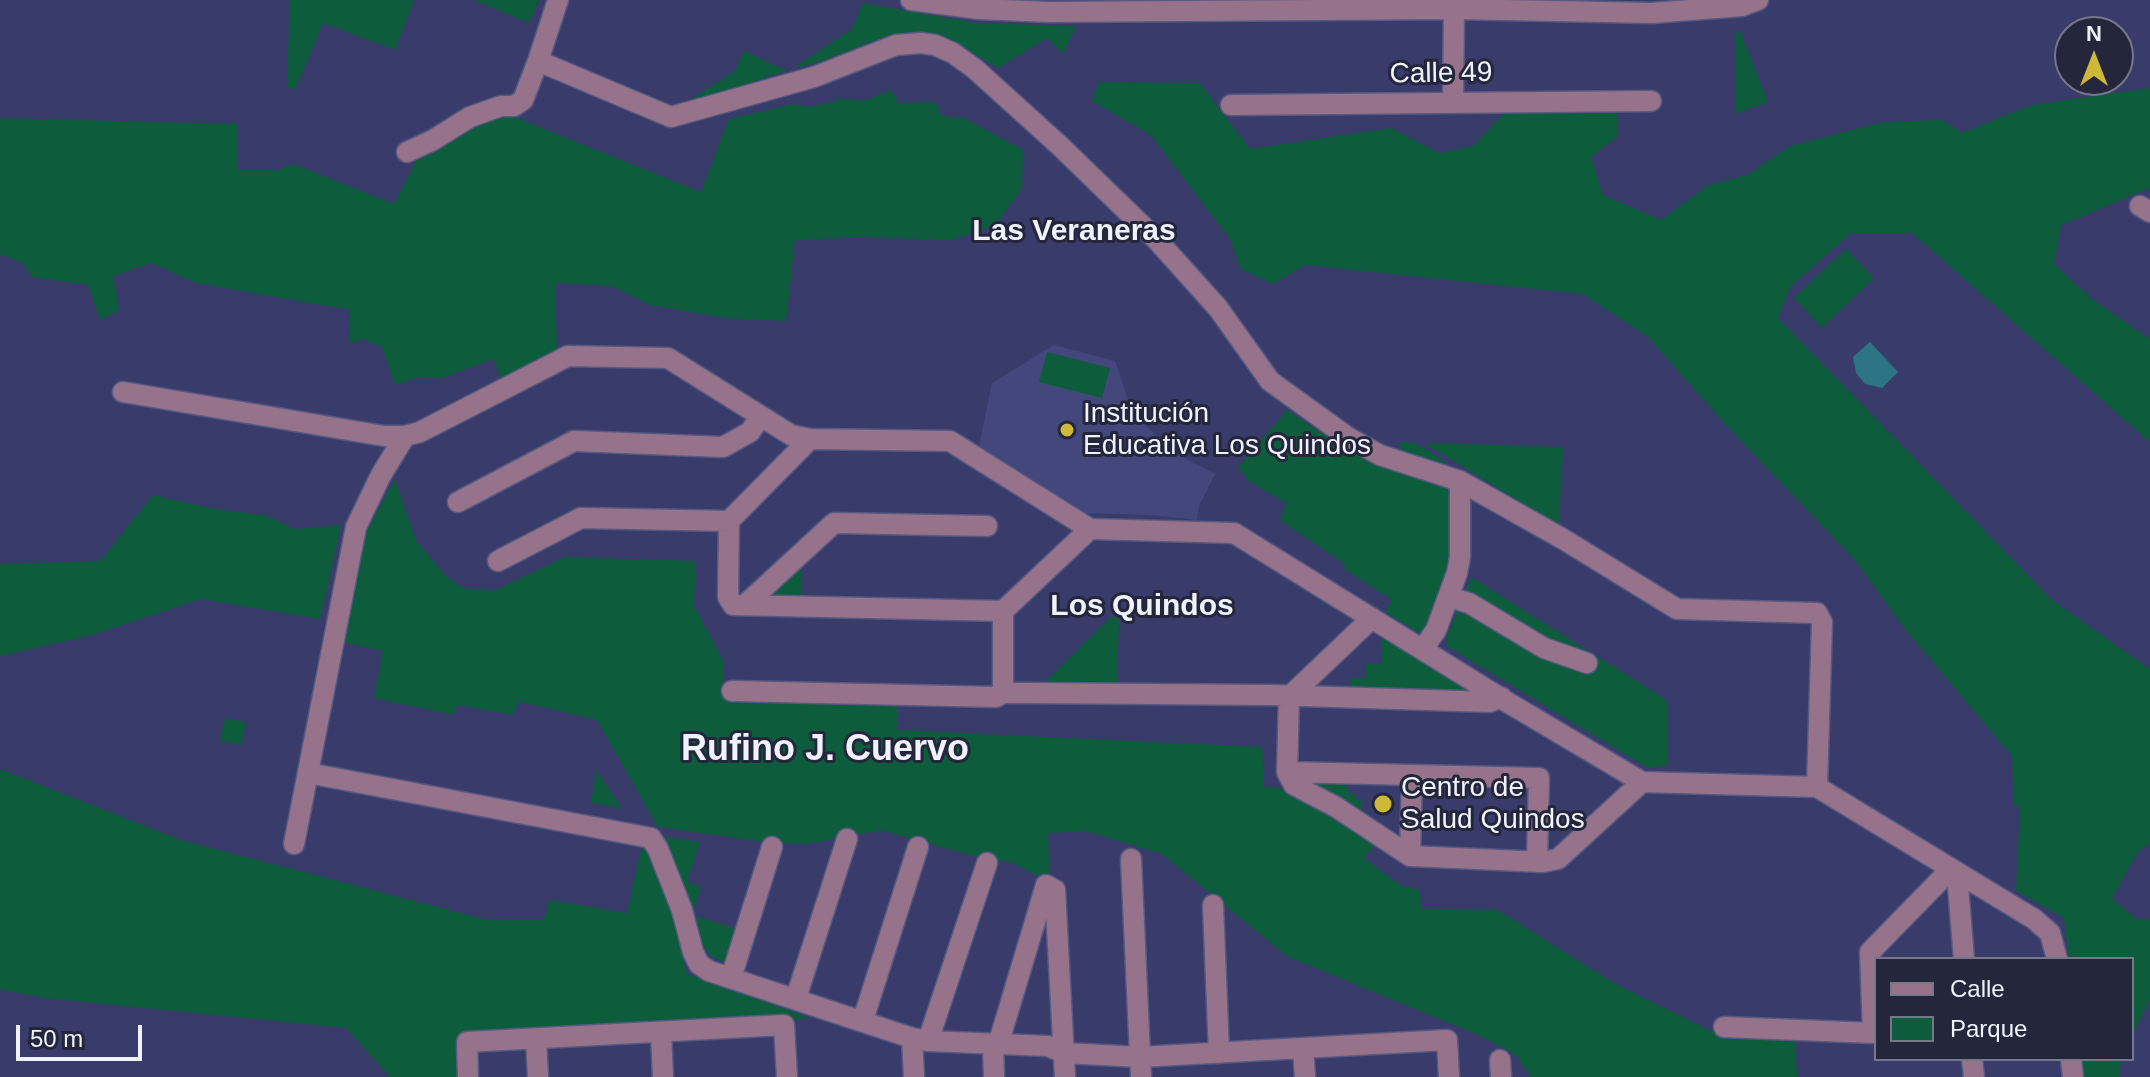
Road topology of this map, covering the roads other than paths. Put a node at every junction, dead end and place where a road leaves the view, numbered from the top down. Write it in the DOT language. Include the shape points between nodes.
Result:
graph roads {
  1 [pos="558,0"];
  2 [pos="911,0"];
  3 [pos="1758,0"];
  4 [pos="1136,6"];
  5 [pos="1241,6"];
  6 [pos="1454,9"];
  7 [pos="538,61"];
  8 [pos="1453,101"];
  9 [pos="1651,101"];
  10 [pos="1231,105"];
  11 [pos="407,152"];
  12 [pos="123,392"];
  13 [pos="760,417"];
  14 [pos="405,436"];
  15 [pos="810,439"];
  16 [pos="1460,481"];
  17 [pos="458,502"];
  18 [pos="729,521"];
  19 [pos="987,526"];
  20 [pos="1090,529"];
  21 [pos="498,561"];
  22 [pos="1449,597"];
  23 [pos="745,605"];
  24 [pos="1003,611"];
  25 [pos="1372,618"];
  26 [pos="1423,649"];
  27 [pos="1587,663"];
  28 [pos="732,691"];
  29 [pos="1003,693"];
  30 [pos="1289,697"];
  31 [pos="1501,697"];
  32 [pos="1287,772"];
  33 [pos="308,773"];
  34 [pos="1412,775"];
  35 [pos="1642,782"];
  36 [pos="1817,787"];
  37 [pos="847,839"];
  38 [pos="294,844"];
  39 [pos="772,847"];
  40 [pos="918,847"];
  41 [pos="1410,856"];
  42 [pos="1131,859"];
  43 [pos="1537,862"];
  44 [pos="987,863"];
  45 [pos="1953,872"];
  46 [pos="1213,905"];
  47 [pos="1964,957"];
  48 [pos="2056,957"];
  49 [pos="731,978"];
  50 [pos="796,998"];
  51 [pos="863,1020"];
  52 [pos="1724,1027"];
  53 [pos="661,1032"];
  54 [pos="536,1039"];
  55 [pos="920,1040"];
  56 [pos="996,1045"];
  57 [pos="1303,1048"];
  58 [pos="1064,1053"];
  59 [pos="1219,1053"];
  60 [pos="1141,1067"];
  61 [pos="468,1077"];
  62 [pos="538,1077"];
  63 [pos="663,1077"];
  64 [pos="787,1077"];
  65 [pos="914,1077"];
  66 [pos="994,1077"];
  67 [pos="1065,1077"];
  68 [pos="1305,1077"];
  69 [pos="1449,1077"];
  1 -- 7 [label="street"];
  2 -- 4 [label="street" via="993,9"];
  3 -- 6 [label="street" via="1742,6 1652,13"];
  4 -- 5 [label="street"];
  5 -- 6 [label="street"];
  6 -- 8 [label="street"];
  7 -- 11 [label="street" via="523,100 470,117"];
  7 -- 16 [label="street" via="671,117 814,77 896,45 921,43 953,53 1156,239 1218,308 1270,381 1370,449"];
  8 -- 9 [label="street, Calle 49"];
  8 -- 10 [label="street, Calle 49"];
  12 -- 14 [label="street"];
  13 -- 14 [label="street" via="668,358 568,356"];
  13 -- 15 [label="street"];
  13 -- 17 [label="street" via="750,432 723,447 574,441"];
  14 -- 33 [label="street" via="356,527"];
  15 -- 18 [label="street"];
  15 -- 20 [label="street" via="950,441"];
  16 -- 22 [label="street" via="1460,557"];
  16 -- 36 [label="street" via="1677,609 1817,613 1822,622"];
  18 -- 21 [label="street" via="581,518"];
  18 -- 23 [label="street" via="728,597 733,605"];
  19 -- 23 [label="street" via="834,523"];
  20 -- 24 [label="street"];
  20 -- 25 [label="street" via="1234,533"];
  22 -- 26 [label="street"];
  22 -- 27 [label="street" via="1469,603 1544,648"];
  23 -- 24 [label="street"];
  24 -- 29 [label="street"];
  25 -- 26 [label="street"];
  25 -- 30 [label="street"];
  26 -- 31 [label="street"];
  28 -- 29 [label="street" via="996,697"];
  29 -- 30 [label="street"];
  30 -- 31 [label="street" via="1490,702"];
  30 -- 32 [label="street"];
  31 -- 35 [label="street"];
  32 -- 34 [label="street"];
  32 -- 41 [label="street" via="1294,785"];
  33 -- 38 [label="street"];
  33 -- 49 [label="street" via="651,838 699,964"];
  34 -- 41 [label="street"];
  34 -- 43 [label="street" via="1539,778"];
  35 -- 36 [label="street"];
  35 -- 43 [label="street" via="1558,859"];
  36 -- 45 [label="street"];
  37 -- 50 [label="street"];
  39 -- 49 [label="street"];
  40 -- 51 [label="street"];
  41 -- 43 [label="street"];
  42 -- 60 [label="street"];
  44 -- 55 [label="street"];
  45 -- 47 [label="street"];
  45 -- 48 [label="street" via="2034,919 2050,933"];
  45 -- 52 [label="street" via="1870,952 1873,1033"];
  46 -- 59 [label="street"];
  49 -- 50 [label="street"];
  50 -- 51 [label="street"];
  51 -- 55 [label="street"];
  53 -- 54 [label="street"];
  53 -- 63 [label="street"];
  53 -- 64 [label="street" via="784,1025"];
  54 -- 61 [label="street" via="467,1042"];
  54 -- 62 [label="street"];
  55 -- 56 [label="street"];
  55 -- 65 [label="street"];
  56 -- 58 [label="street" via="1048,1046"];
  56 -- 58 [label="street" via="1046,885 1055,890"];
  56 -- 66 [label="street"];
  57 -- 59 [label="street"];
  57 -- 68 [label="street"];
  57 -- 69 [label="street" via="1447,1040"];
  58 -- 60 [label="street"];
  58 -- 67 [label="street"];
  59 -- 60 [label="street"];
}
